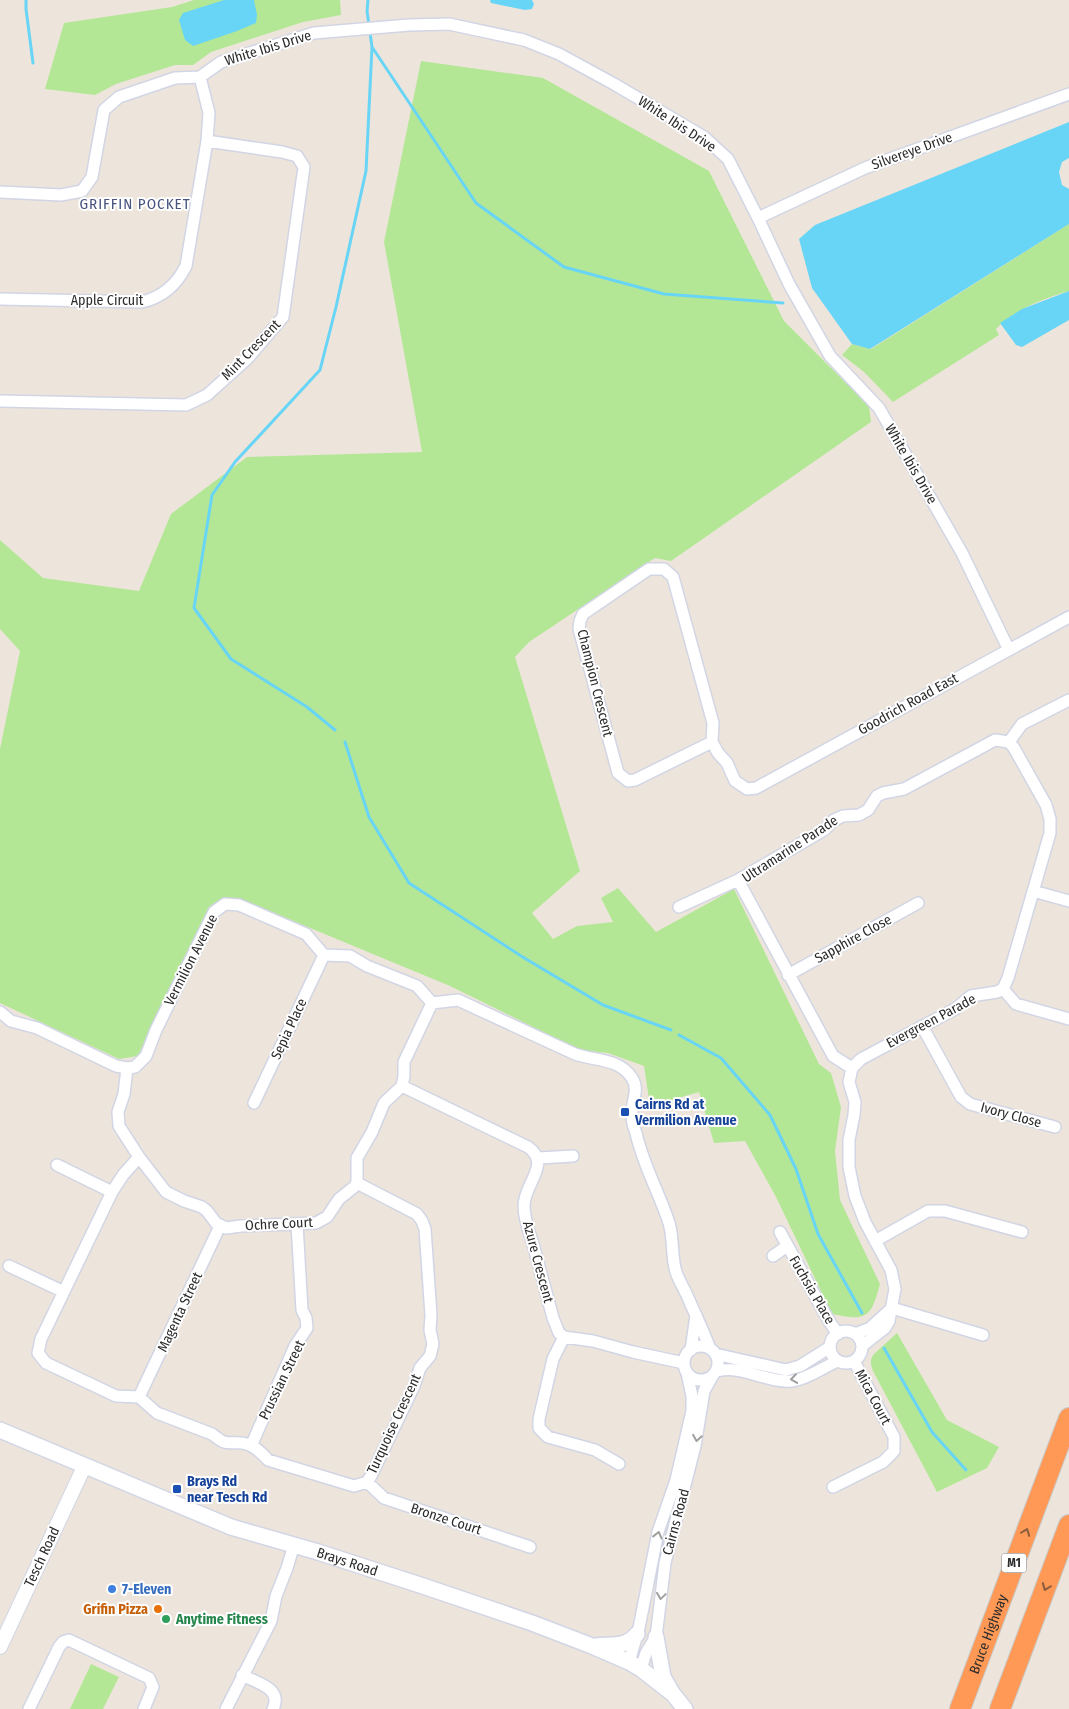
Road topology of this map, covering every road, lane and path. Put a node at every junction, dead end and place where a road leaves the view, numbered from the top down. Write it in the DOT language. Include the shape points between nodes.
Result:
graph roads {
  1 [pos="200,77"];
  2 [pos="1069,94"];
  3 [pos="207,141"];
  4 [pos="0,192"];
  5 [pos="758,218"];
  6 [pos="0,299"];
  7 [pos="0,401"];
  8 [pos="1069,617"];
  9 [pos="1009,650"];
  10 [pos="1069,700"];
  11 [pos="712,742"];
  12 [pos="1009,742"];
  13 [pos="738,880"];
  14 [pos="1034,891"];
  15 [pos="1069,901"];
  16 [pos="918,903"];
  17 [pos="679,907"];
  18 [pos="324,955"];
  19 [pos="788,974"];
  20 [pos="1002,989"];
  21 [pos="432,1003"];
  22 [pos="0,1012"];
  23 [pos="1069,1019"];
  24 [pos="922,1026"];
  25 [pos="127,1068"];
  26 [pos="852,1068"];
  27 [pos="402,1086"];
  28 [pos="254,1103"];
  29 [pos="1055,1127"];
  30 [pos="573,1156"];
  31 [pos="140,1157"];
  32 [pos="538,1158"];
  33 [pos="57,1165"];
  34 [pos="357,1183"];
  35 [pos="112,1192"];
  36 [pos="297,1224"];
  37 [pos="220,1226"];
  38 [pos="780,1232"];
  39 [pos="1022,1232"];
  40 [pos="875,1241"];
  41 [pos="787,1246"];
  42 [pos="773,1256"];
  43 [pos="9,1266"];
  44 [pos="64,1292"];
  45 [pos="892,1308"];
  46 [pos="696,1315"];
  47 [pos="838,1334"];
  48 [pos="856,1334"];
  49 [pos="983,1335"];
  50 [pos="564,1337"];
  51 [pos="862,1346"];
  52 [pos="830,1348"];
  53 [pos="690,1350"];
  54 [pos="713,1352"];
  55 [pos="838,1361"];
  56 [pos="854,1361"];
  57 [pos="686,1368"];
  58 [pos="714,1373"];
  59 [pos="139,1397"];
  60 [pos="1069,1418"];
  61 [pos="0,1430"];
  62 [pos="251,1446"];
  63 [pos="619,1464"];
  64 [pos="84,1466"];
  65 [pos="367,1482"];
  66 [pos="833,1487"];
  67 [pos="1069,1525"];
  68 [pos="294,1545"];
  69 [pos="530,1547"];
  70 [pos="637,1634"];
  71 [pos="2,1638"];
  72 [pos="656,1638"];
  73 [pos="592,1646"];
  74 [pos="635,1665"];
  75 [pos="242,1675"];
  76 [pos="673,1694"];
  77 [pos="30,1709"];
  78 [pos="144,1709"];
  79 [pos="226,1709"];
  80 [pos="273,1709"];
  81 [pos="685,1709"];
  82 [pos="960,1709"];
  83 [pos="1000,1709"];
  1 -- 3 [label="street, Apple Circuit" via="209,113"];
  1 -- 4 [label="street" via="175,78 119,96 104,110 92,177 82,191 61,196"];
  1 -- 5 [label="street, White Ibis Drive" via="221,62 314,33 449,24 524,40 559,54 704,138 728,159"];
  2 -- 5 [label="street, Silvereye Drive" via="865,168"];
  3 -- 6 [label="street, Apple Circuit" via="186,266 156,299 142,302"];
  3 -- 7 [label="street, Mint Crescent" via="297,156 304,167 283,317 276,327 207,395 186,405"];
  5 -- 9 [label="street, White Ibis Drive" via="789,284 830,356 879,408 962,553"];
  8 -- 9 [label="street, Goodrich Road East"];
  9 -- 11 [label="street, Goodrich Road East" via="756,788 747,789 735,781"];
  10 -- 12 [label="street" via="1022,724"];
  11 -- 11 [label="street, Champion Crescent" via="714,723 673,577 664,569 649,569 583,614 580,620 579,629 618,773 628,781 635,780"];
  12 -- 13 [label="street, Ultramarine Parade" via="995,740 904,789 877,796 868,810 834,820 824,830"];
  12 -- 14 [label="street" via="1046,805 1050,819 1050,833"];
  13 -- 17 [label="street"];
  13 -- 19 [label="street, Ultramarine Parade"];
  14 -- 15 [label="street"];
  14 -- 20 [label="street"];
  16 -- 19 [label="street, Sapphire Close"];
  18 -- 21 [label="street" via="350,956 417,986"];
  18 -- 25 [label="street, Vermilion Avenue" via="306,934 239,905 225,904 214,912 146,1056 135,1067"];
  18 -- 28 [label="street, Sepia Place"];
  19 -- 26 [label="street, Ultramarine Parade" via="832,1056"];
  20 -- 23 [label="street" via="1016,1004"];
  20 -- 24 [label="street, Evergreen Parade" via="971,996"];
  21 -- 27 [label="street" via="404,1062"];
  21 -- 46 [label="street" via="458,1000 574,1054 623,1067 634,1079 636,1094 632,1114 640,1151 669,1224 677,1273"];
  22 -- 25 [label="street" via="11,1021 37,1028 116,1066"];
  24 -- 26 [label="street, Evergreen Parade" via="861,1059"];
  24 -- 29 [label="street, Ivory Close" via="961,1097 970,1104"];
  25 -- 31 [label="street" via="117,1120"];
  26 -- 40 [label="street" via="848,1082 855,1102 849,1140 849,1168 855,1196"];
  27 -- 32 [label="street" via="528,1147"];
  27 -- 34 [label="street" via="384,1103 357,1158"];
  30 -- 32 [label="street"];
  31 -- 35 [label="street"];
  31 -- 37 [label="street" via="166,1192 202,1207"];
  32 -- 50 [label="street, Azure Crescent" via="538,1168 525,1196 525,1215 553,1318"];
  33 -- 35 [label="street"];
  34 -- 36 [label="street, Ochre Court" via="339,1199 327,1217 316,1223"];
  34 -- 65 [label="street, Turquoise Crescent" via="417,1214 422,1222 433,1344"];
  35 -- 44 [label="street"];
  36 -- 37 [label="street, Ochre Court"];
  36 -- 62 [label="street, Prussian Street" via="302,1310 307,1328 295,1346"];
  37 -- 59 [label="street, Magenta Street"];
  38 -- 41 [label="street, Fuchsia Place"];
  39 -- 40 [label="street" via="945,1211 928,1211"];
  40 -- 45 [label="street" via="891,1270 895,1290"];
  41 -- 42 [label="street, Fuchsia Place"];
  41 -- 47 [label="street, Fuchsia Place"];
  43 -- 44 [label="street"];
  44 -- 59 [label="street" via="41,1339 38,1353 46,1363 116,1396"];
  45 -- 48 [label="street" via="870,1328"];
  45 -- 49 [label="street"];
  45 -- 51 [label="street" via="885,1328"];
  46 -- 53 [label="street"];
  46 -- 54 [label="street"];
  47 -- 48 [label="street" via="847,1331"];
  47 -- 52 [label="street"];
  48 -- 51 [label="street"];
  50 -- 57 [label="street" via="593,1341"];
  50 -- 63 [label="street" via="553,1359 539,1428 548,1438 595,1450"];
  51 -- 56 [label="street"];
  52 -- 54 [label="street" via="800,1366 786,1370"];
  52 -- 55 [label="street"];
  53 -- 54 [label="street" via="700,1346"];
  53 -- 57 [label="street" via="685,1358"];
  54 -- 58 [label="street" via="718,1362"];
  55 -- 56 [label="street" via="846,1364"];
  55 -- 58 [label="street, one-way" via="804,1378 788,1381 733,1369"];
  56 -- 66 [label="street, Mica Court" via="894,1437 894,1451 884,1462"];
  57 -- 58 [label="street" via="700,1380"];
  70 -- 57 [label="street, Cairns Road, one-way" via="658,1532 676,1480 692,1411"];
  58 -- 72 [label="street, Cairns Road, one-way" via="704,1391 696,1446 665,1563"];
  59 -- 62 [label="street" via="156,1413 212,1434 228,1444"];
  82 -- 60 [label="highway, Bruce Highway / M1, one-way"];
  61 -- 64 [label="main road, Brays Road"];
  62 -- 65 [label="street, Turquoise Crescent" via="268,1460 341,1484 354,1486"];
  64 -- 68 [label="main road, Brays Road" via="232,1527"];
  64 -- 71 [label="street, Tesch Road"];
  65 -- 69 [label="street, Bronze Court" via="384,1498"];
  67 -- 83 [label="highway, one-way"];
  68 -- 73 [label="main road, Brays Road" via="423,1586"];
  68 -- 75 [label="street" via="271,1621"];
  70 -- 73 [label="main road" via="631,1642"];
  70 -- 74 [label="street, Cairns Road"];
  72 -- 74 [label="street, Cairns Road"];
  72 -- 76 [label="main road" via="663,1677"];
  73 -- 74 [label="main road, Brays Road"];
  74 -- 76 [label="main road, Brays Road"];
  75 -- 79 [label="street"];
  75 -- 80 [label="street" via="274,1693"];
  76 -- 81 [label="main road, Brays Road"];
  77 -- 78 [label="street" via="59,1647 69,1640 149,1678 153,1687"];
}
